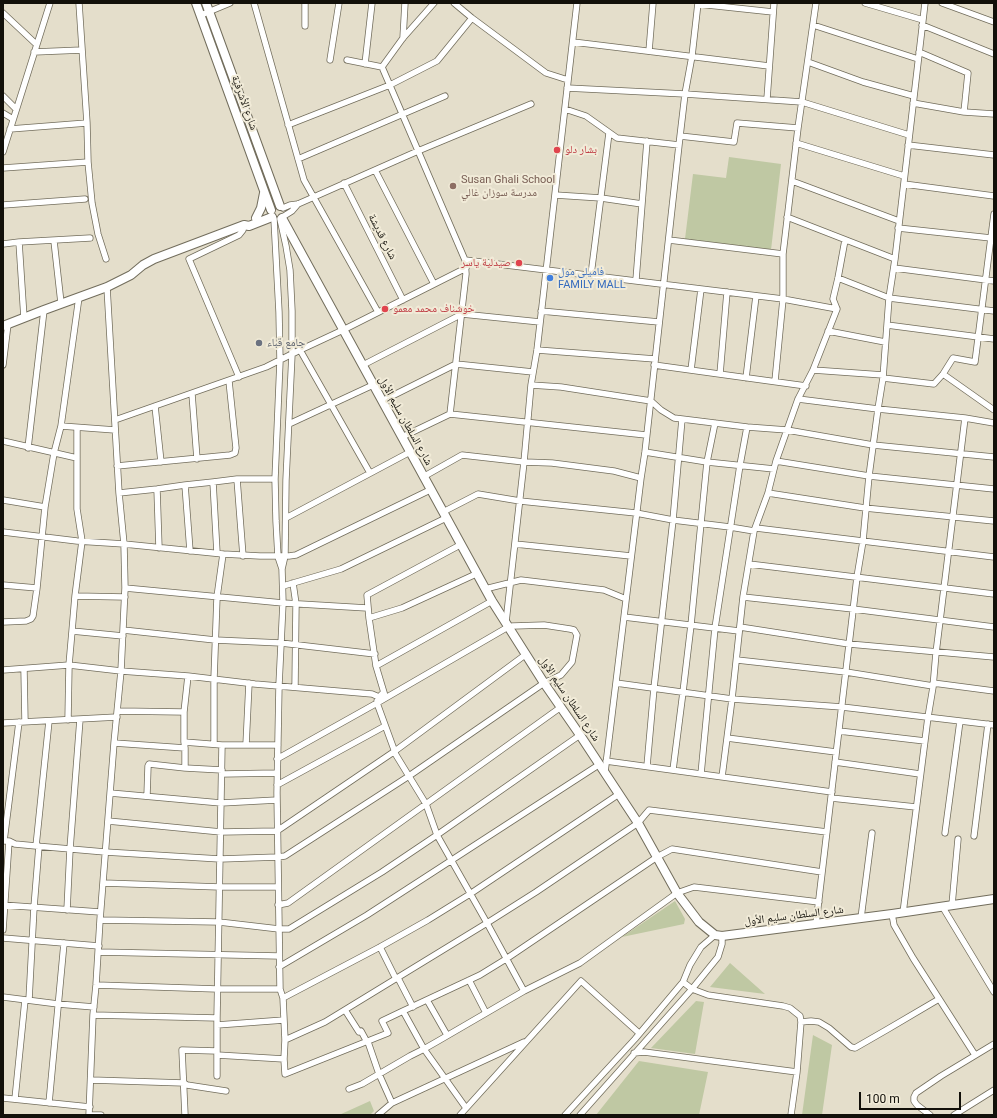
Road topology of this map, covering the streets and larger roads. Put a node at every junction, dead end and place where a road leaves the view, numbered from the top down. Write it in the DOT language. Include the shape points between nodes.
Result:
graph roads {
  1 [pos="50,3"];
  2 [pos="79,3"];
  3 [pos="196,3"];
  4 [pos="206,3"];
  5 [pos="230,3"];
  6 [pos="254,3"];
  7 [pos="305,3"];
  8 [pos="339,3"];
  9 [pos="372,3"];
  10 [pos="405,3"];
  11 [pos="434,3"];
  12 [pos="454,3"];
  13 [pos="578,3"];
  14 [pos="653,3"];
  15 [pos="774,3"];
  16 [pos="816,3"];
  17 [pos="865,3"];
  18 [pos="925,3"];
  19 [pos="942,3"];
  20 [pos="698,4"];
  21 [pos="210,12"];
  22 [pos="773,12"];
  23 [pos="3,13"];
  24 [pos="201,15"];
  25 [pos="472,18"];
  26 [pos="923,22"];
  27 [pos="994,22"];
  28 [pos="813,25"];
  29 [pos="305,26"];
  30 [pos="403,38"];
  31 [pos="572,42"];
  32 [pos="36,44"];
  33 [pos="82,50"];
  34 [pos="649,51"];
  35 [pos="34,52"];
  36 [pos="919,52"];
  37 [pos="994,54"];
  38 [pos="692,56"];
  39 [pos="918,59"];
  40 [pos="330,60"];
  41 [pos="347,60"];
  42 [pos="808,62"];
  43 [pos="365,64"];
  44 [pos="769,66"];
  45 [pos="382,67"];
  46 [pos="568,80"];
  47 [pos="390,85"];
  48 [pos="567,88"];
  49 [pos="685,94"];
  50 [pos="3,96"];
  51 [pos="445,96"];
  52 [pos="914,96"];
  53 [pos="767,99"];
  54 [pos="802,102"];
  55 [pos="913,103"];
  56 [pos="531,104"];
  57 [pos="16,109"];
  58 [pos="565,109"];
  59 [pos="964,112"];
  60 [pos="3,113"];
  61 [pos="402,114"];
  62 [pos="994,114"];
  63 [pos="13,119"];
  64 [pos="87,123"];
  65 [pos="288,125"];
  66 [pos="798,128"];
  67 [pos="10,129"];
  68 [pos="609,132"];
  69 [pos="909,135"];
  70 [pos="680,136"];
  71 [pos="647,141"];
  72 [pos="796,143"];
  73 [pos="908,144"];
  74 [pos="679,145"];
  75 [pos="418,151"];
  76 [pos="3,152"];
  77 [pos="994,155"];
  78 [pos="298,159"];
  79 [pos="88,162"];
  80 [pos="3,168"];
  81 [pos="375,170"];
  82 [pos="904,176"];
  83 [pos="792,181"];
  84 [pos="344,183"];
  85 [pos="904,184"];
  86 [pos="264,192"];
  87 [pos="555,195"];
  88 [pos="994,196"];
  89 [pos="314,197"];
  90 [pos="601,198"];
  91 [pos="84,199"];
  92 [pos="642,204"];
  93 [pos="3,205"];
  94 [pos="277,214"];
  95 [pos="994,214"];
  96 [pos="788,217"];
  97 [pos="256,218"];
  98 [pos="899,221"];
  99 [pos="244,225"];
  100 [pos="898,228"];
  101 [pos="90,238"];
  102 [pos="991,238"];
  103 [pos="54,240"];
  104 [pos="669,240"];
  105 [pos="845,240"];
  106 [pos="19,242"];
  107 [pos="3,244"];
  108 [pos="783,254"];
  109 [pos="106,259"];
  110 [pos="895,259"];
  111 [pos="465,260"];
  112 [pos="466,268"];
  113 [pos="894,268"];
  114 [pos="546,270"];
  115 [pos="591,275"];
  116 [pos="838,278"];
  117 [pos="636,280"];
  118 [pos="986,280"];
  119 [pos="994,281"];
  120 [pos="434,284"];
  121 [pos="664,284"];
  122 [pos="107,286"];
  123 [pos="701,289"];
  124 [pos="727,292"];
  125 [pos="79,296"];
  126 [pos="756,296"];
  127 [pos="889,298"];
  128 [pos="783,299"];
  129 [pos="403,300"];
  130 [pos="61,303"];
  131 [pos="837,309"];
  132 [pos="982,309"];
  133 [pos="44,310"];
  134 [pos="542,311"];
  135 [pos="994,311"];
  136 [pos="378,312"];
  137 [pos="462,314"];
  138 [pos="24,318"];
  139 [pos="540,322"];
  140 [pos="659,322"];
  141 [pos="6,325"];
  142 [pos="887,325"];
  143 [pos="343,330"];
  144 [pos="828,331"];
  145 [pos="979,337"];
  146 [pos="994,339"];
  147 [pos="885,342"];
  148 [pos="300,350"];
  149 [pos="537,350"];
  150 [pos="292,354"];
  151 [pos="280,361"];
  152 [pos="654,362"];
  153 [pos="456,364"];
  154 [pos="3,365"];
  155 [pos="363,365"];
  156 [pos="691,370"];
  157 [pos="813,370"];
  158 [pos="533,372"];
  159 [pos="720,374"];
  160 [pos="943,374"];
  161 [pos="239,377"];
  162 [pos="883,377"];
  163 [pos="746,378"];
  164 [pos="229,381"];
  165 [pos="775,382"];
  166 [pos="373,385"];
  167 [pos="531,385"];
  168 [pos="806,386"];
  169 [pos="192,394"];
  170 [pos="798,399"];
  171 [pos="382,400"];
  172 [pos="651,401"];
  173 [pos="331,404"];
  174 [pos="155,406"];
  175 [pos="878,410"];
  176 [pos="994,410"];
  177 [pos="450,414"];
  178 [pos="965,418"];
  179 [pos="682,419"];
  180 [pos="115,420"];
  181 [pos="527,423"];
  182 [pos="715,423"];
  183 [pos="994,423"];
  184 [pos="289,424"];
  185 [pos="61,426"];
  186 [pos="747,427"];
  187 [pos="77,428"];
  188 [pos="116,430"];
  189 [pos="786,430"];
  190 [pos="646,435"];
  191 [pos="402,437"];
  192 [pos="3,441"];
  193 [pos="873,445"];
  194 [pos="28,448"];
  195 [pos="410,452"];
  196 [pos="645,452"];
  197 [pos="54,453"];
  198 [pos="960,454"];
  199 [pos="680,456"];
  200 [pos="994,457"];
  201 [pos="77,458"];
  202 [pos="197,459"];
  203 [pos="776,461"];
  204 [pos="161,462"];
  205 [pos="524,462"];
  206 [pos="707,462"];
  207 [pos="740,465"];
  208 [pos="117,466"];
  209 [pos="774,469"];
  210 [pos="370,473"];
  211 [pos="869,476"];
  212 [pos="423,477"];
  213 [pos="275,478"];
  214 [pos="640,478"];
  215 [pos="237,480"];
  216 [pos="213,482"];
  217 [pos="185,485"];
  218 [pos="957,485"];
  219 [pos="157,489"];
  220 [pos="994,489"];
  221 [pos="430,490"];
  222 [pos="119,493"];
  223 [pos="768,493"];
  224 [pos="3,500"];
  225 [pos="520,501"];
  226 [pos="45,507"];
  227 [pos="865,508"];
  228 [pos="636,513"];
  229 [pos="444,515"];
  230 [pos="953,516"];
  231 [pos="286,518"];
  232 [pos="673,520"];
  233 [pos="994,521"];
  234 [pos="701,524"];
  235 [pos="730,527"];
  236 [pos="755,529"];
  237 [pos="3,532"];
  238 [pos="43,537"];
  239 [pos="82,541"];
  240 [pos="863,541"];
  241 [pos="124,544"];
  242 [pos="515,544"];
  243 [pos="460,545"];
  244 [pos="159,548"];
  245 [pos="190,551"];
  246 [pos="948,552"];
  247 [pos="217,553"];
  248 [pos="223,554"];
  249 [pos="243,556"];
  250 [pos="285,556"];
  251 [pos="631,556"];
  252 [pos="278,557"];
  253 [pos="994,557"];
  254 [pos="749,564"];
  255 [pos="282,569"];
  256 [pos="476,574"];
  257 [pos="857,577"];
  258 [pos="293,583"];
  259 [pos="510,583"];
  260 [pos="3,585"];
  261 [pos="283,586"];
  262 [pos="944,587"];
  263 [pos="37,588"];
  264 [pos="125,588"];
  265 [pos="485,589"];
  266 [pos="994,594"];
  267 [pos="75,596"];
  268 [pos="125,597"];
  269 [pos="217,597"];
  270 [pos="743,597"];
  271 [pos="626,598"];
  272 [pos="492,601"];
  273 [pos="283,603"];
  274 [pos="296,604"];
  275 [pos="367,608"];
  276 [pos="853,609"];
  277 [pos="624,617"];
  278 [pos="369,618"];
  279 [pos="940,621"];
  280 [pos="3,622"];
  281 [pos="662,622"];
  282 [pos="507,625"];
  283 [pos="691,625"];
  284 [pos="994,627"];
  285 [pos="715,628"];
  286 [pos="740,629"];
  287 [pos="123,630"];
  288 [pos="72,631"];
  289 [pos="123,636"];
  290 [pos="215,640"];
  291 [pos="281,643"];
  292 [pos="849,644"];
  293 [pos="295,645"];
  294 [pos="936,653"];
  295 [pos="375,654"];
  296 [pos="526,655"];
  297 [pos="994,657"];
  298 [pos="737,660"];
  299 [pos="69,665"];
  300 [pos="376,666"];
  301 [pos="24,669"];
  302 [pos="3,670"];
  303 [pos="121,670"];
  304 [pos="846,672"];
  305 [pos="188,676"];
  306 [pos="214,679"];
  307 [pos="249,683"];
  308 [pos="544,683"];
  309 [pos="616,683"];
  310 [pos="933,684"];
  311 [pos="279,686"];
  312 [pos="295,687"];
  313 [pos="654,688"];
  314 [pos="994,691"];
  315 [pos="683,692"];
  316 [pos="382,696"];
  317 [pos="709,696"];
  318 [pos="732,699"];
  319 [pos="377,703"];
  320 [pos="561,707"];
  321 [pos="842,707"];
  322 [pos="184,712"];
  323 [pos="117,714"];
  324 [pos="928,717"];
  325 [pos="80,719"];
  326 [pos="49,720"];
  327 [pos="68,720"];
  328 [pos="960,720"];
  329 [pos="22,722"];
  330 [pos="3,723"];
  331 [pos="991,724"];
  332 [pos="385,726"];
  333 [pos="839,731"];
  334 [pos="580,735"];
  335 [pos="727,738"];
  336 [pos="925,741"];
  337 [pos="114,743"];
  338 [pos="214,744"];
  339 [pos="185,745"];
  340 [pos="222,745"];
  341 [pos="246,745"];
  342 [pos="278,745"];
  343 [pos="394,752"];
  344 [pos="836,752"];
  345 [pos="277,759"];
  346 [pos="603,762"];
  347 [pos="835,762"];
  348 [pos="647,766"];
  349 [pos="185,768"];
  350 [pos="673,770"];
  351 [pos="222,772"];
  352 [pos="277,773"];
  353 [pos="701,774"];
  354 [pos="920,774"];
  355 [pos="410,776"];
  356 [pos="722,777"];
  357 [pos="277,785"];
  358 [pos="110,793"];
  359 [pos="619,794"];
  360 [pos="831,795"];
  361 [pos="147,796"];
  362 [pos="277,800"];
  363 [pos="221,803"];
  364 [pos="426,804"];
  365 [pos="916,807"];
  366 [pos="108,821"];
  367 [pos="638,823"];
  368 [pos="277,831"];
  369 [pos="221,832"];
  370 [pos="827,832"];
  371 [pos="872,833"];
  372 [pos="945,833"];
  373 [pos="437,835"];
  374 [pos="974,836"];
  375 [pos="958,839"];
  376 [pos="6,841"];
  377 [pos="37,846"];
  378 [pos="70,849"];
  379 [pos="105,852"];
  380 [pos="278,857"];
  381 [pos="657,857"];
  382 [pos="220,859"];
  383 [pos="452,860"];
  384 [pos="822,872"];
  385 [pos="103,883"];
  386 [pos="220,887"];
  387 [pos="278,887"];
  388 [pos="677,893"];
  389 [pos="470,894"];
  390 [pos="994,899"];
  391 [pos="819,902"];
  392 [pos="4,905"];
  393 [pos="278,905"];
  394 [pos="952,905"];
  395 [pos="942,906"];
  396 [pos="34,907"];
  397 [pos="67,910"];
  398 [pos="100,912"];
  399 [pos="903,913"];
  400 [pos="892,914"];
  401 [pos="861,918"];
  402 [pos="100,920"];
  403 [pos="219,922"];
  404 [pos="487,923"];
  405 [pos="816,924"];
  406 [pos="279,929"];
  407 [pos="3,930"];
  408 [pos="718,936"];
  409 [pos="3,938"];
  410 [pos="32,940"];
  411 [pos="64,943"];
  412 [pos="380,947"];
  413 [pos="99,949"];
  414 [pos="218,955"];
  415 [pos="279,956"];
  416 [pos="506,959"];
  417 [pos="279,967"];
  418 [pos="397,978"];
  419 [pos="469,980"];
  420 [pos="683,982"];
  421 [pos="96,984"];
  422 [pos="280,988"];
  423 [pos="217,989"];
  424 [pos="692,989"];
  425 [pos="524,991"];
  426 [pos="994,992"];
  427 [pos="3,997"];
  428 [pos="284,998"];
  429 [pos="939,999"];
  430 [pos="27,1000"];
  431 [pos="427,1000"];
  432 [pos="58,1004"];
  433 [pos="94,1007"];
  434 [pos="413,1007"];
  435 [pos="345,1010"];
  436 [pos="403,1011"];
  437 [pos="486,1013"];
  438 [pos="93,1015"];
  439 [pos="217,1018"];
  440 [pos="284,1020"];
  441 [pos="801,1022"];
  442 [pos="217,1025"];
  443 [pos="639,1033"];
  444 [pos="447,1035"];
  445 [pos="285,1040"];
  446 [pos="527,1041"];
  447 [pos="367,1042"];
  448 [pos="994,1044"];
  449 [pos="424,1049"];
  450 [pos="217,1053"];
  451 [pos="634,1053"];
  452 [pos="975,1056"];
  453 [pos="284,1059"];
  454 [pos="797,1072"];
  455 [pos="380,1074"];
  456 [pos="217,1076"];
  457 [pos="445,1079"];
  458 [pos="91,1080"];
  459 [pos="184,1083"];
  460 [pos="349,1090"];
  461 [pos="994,1090"];
  462 [pos="226,1091"];
  463 [pos="3,1098"];
  464 [pos="15,1099"];
  465 [pos="49,1103"];
  466 [pos="392,1103"];
  467 [pos="90,1107"];
  468 [pos="466,1108"];
  469 [pos="89,1115"];
  470 [pos="100,1115"];
  471 [pos="185,1115"];
  472 [pos="378,1115"];
  473 [pos="460,1115"];
  474 [pos="565,1115"];
  475 [pos="580,1115"];
  476 [pos="791,1115"];
  477 [pos="930,1115"];
  478 [pos="954,1115"];
  1 -- 32 [label="street"];
  2 -- 33 [label="street"];
  3 -- 24 [label="street, شارع الأشرفية"];
  4 -- 21 [label="street, شارع الأشرفية"];
  5 -- 21 [label="street"];
  6 -- 65 [label="street"];
  7 -- 29 [label="street"];
  8 -- 40 [label="street"];
  9 -- 43 [label="street"];
  10 -- 30 [label="street"];
  11 -- 30 [label="street"];
  12 -- 25 [label="street"];
  13 -- 31 [label="street"];
  14 -- 34 [label="street"];
  15 -- 22 [label="street"];
  16 -- 28 [label="street"];
  17 -- 26 [label="street"];
  18 -- 26 [label="street"];
  19 -- 27 [label="street"];
  20 -- 22 [label="street"];
  20 -- 38 [label="street"];
  21 -- 24 [label="street"];
  21 -- 94 [label="street, شارع الأشرفية"];
  22 -- 44 [label="street"];
  23 -- 32 [label="street"];
  24 -- 86 [label="street, شارع الأشرفية"];
  25 -- 46 [label="street" via="546,73"];
  25 -- 47 [label="street" via="437,62"];
  26 -- 36 [label="street"];
  26 -- 37 [label="street"];
  28 -- 39 [label="street"];
  28 -- 42 [label="street"];
  30 -- 45 [label="street"];
  31 -- 34 [label="street"];
  31 -- 46 [label="street"];
  32 -- 35 [label="street"];
  33 -- 35 [label="street"];
  33 -- 64 [label="street"];
  34 -- 38 [label="street"];
  35 -- 57 [label="street"];
  36 -- 39 [label="street"];
  36 -- 59 [label="street" via="968,73"];
  38 -- 44 [label="street"];
  38 -- 49 [label="street"];
  39 -- 52 [label="street"];
  41 -- 43 [label="street"];
  42 -- 52 [label="street"];
  42 -- 54 [label="street"];
  43 -- 45 [label="street"];
  44 -- 53 [label="street"];
  45 -- 47 [label="street"];
  46 -- 48 [label="street"];
  47 -- 61 [label="street"];
  47 -- 65 [label="street"];
  48 -- 49 [label="street"];
  48 -- 58 [label="street"];
  49 -- 53 [label="street"];
  49 -- 70 [label="street"];
  50 -- 57 [label="street"];
  51 -- 61 [label="street"];
  52 -- 55 [label="street"];
  53 -- 54 [label="street"];
  54 -- 66 [label="street"];
  54 -- 69 [label="street"];
  55 -- 59 [label="street"];
  55 -- 69 [label="street"];
  56 -- 75 [label="street"];
  57 -- 63 [label="street"];
  58 -- 68 [label="street" via="586,116"];
  58 -- 87 [label="street"];
  59 -- 62 [label="street"];
  60 -- 63 [label="street"];
  61 -- 75 [label="street"];
  61 -- 78 [label="street"];
  63 -- 67 [label="street"];
  64 -- 67 [label="street"];
  64 -- 79 [label="street"];
  65 -- 78 [label="street"];
  66 -- 70 [label="street" via="737,123 734,142"];
  66 -- 72 [label="street"];
  67 -- 76 [label="street"];
  68 -- 71 [label="street" via="617,138"];
  68 -- 90 [label="street"];
  69 -- 73 [label="street"];
  70 -- 74 [label="street"];
  71 -- 74 [label="street"];
  71 -- 92 [label="street"];
  72 -- 82 [label="street"];
  72 -- 83 [label="street"];
  73 -- 77 [label="street"];
  73 -- 82 [label="street"];
  74 -- 104 [label="street"];
  75 -- 81 [label="street"];
  75 -- 111 [label="street"];
  78 -- 89 [label="street" via="304,180"];
  79 -- 80 [label="street"];
  79 -- 109 [label="street" via="95,218"];
  81 -- 84 [label="street"];
  81 -- 120 [label="street"];
  82 -- 85 [label="street"];
  83 -- 96 [label="street"];
  83 -- 98 [label="street"];
  84 -- 89 [label="street"];
  84 -- 129 [label="street, شارع قديشة"];
  85 -- 88 [label="street"];
  85 -- 98 [label="street"];
  86 -- 94 [label="street, شارع الأشرفية"];
  86 -- 97 [label="street"];
  87 -- 90 [label="street"];
  87 -- 114 [label="street"];
  89 -- 94 [label="street" via="290,205"];
  89 -- 136 [label="street"];
  90 -- 92 [label="street"];
  90 -- 115 [label="street"];
  91 -- 93 [label="street"];
  92 -- 117 [label="street"];
  94 -- 97 [label="street"];
  94 -- 99 [label="street" via="249,226"];
  94 -- 143 [label="street, شارع السلطان سليم الأول"];
  94 -- 150 [label="street, شارع الأشرفية" via="290,270"];
  94 -- 151 [label="street, شارع الأشرفية"];
  95 -- 102 [label="street"];
  96 -- 105 [label="street"];
  96 -- 108 [label="street"];
  97 -- 99 [label="street" via="245,222"];
  98 -- 100 [label="street"];
  99 -- 122 [label="street" via="148,261 131,275"];
  99 -- 161 [label="street" via="238,236 189,259"];
  100 -- 102 [label="street"];
  100 -- 110 [label="street"];
  101 -- 103 [label="street"];
  102 -- 118 [label="street"];
  103 -- 106 [label="street"];
  103 -- 130 [label="street"];
  104 -- 108 [label="street"];
  104 -- 121 [label="street"];
  105 -- 110 [label="street"];
  105 -- 116 [label="street"];
  106 -- 107 [label="street"];
  106 -- 138 [label="street"];
  108 -- 128 [label="street"];
  110 -- 113 [label="street"];
  111 -- 112 [label="street"];
  111 -- 114 [label="street"];
  112 -- 120 [label="street"];
  112 -- 137 [label="street"];
  113 -- 118 [label="street"];
  113 -- 127 [label="street"];
  114 -- 115 [label="street"];
  114 -- 134 [label="street"];
  115 -- 117 [label="street"];
  116 -- 127 [label="street"];
  116 -- 131 [label="street" via="833,299"];
  117 -- 121 [label="street"];
  118 -- 119 [label="street"];
  118 -- 132 [label="street"];
  120 -- 129 [label="street"];
  121 -- 123 [label="street"];
  121 -- 140 [label="street"];
  122 -- 125 [label="street"];
  122 -- 180 [label="street"];
  123 -- 124 [label="street"];
  123 -- 156 [label="street"];
  124 -- 126 [label="street"];
  124 -- 159 [label="street"];
  125 -- 130 [label="street"];
  125 -- 185 [label="street"];
  126 -- 128 [label="street"];
  126 -- 163 [label="street"];
  127 -- 132 [label="street"];
  127 -- 142 [label="street"];
  128 -- 131 [label="street"];
  128 -- 165 [label="street"];
  129 -- 136 [label="street"];
  130 -- 133 [label="street"];
  131 -- 144 [label="street"];
  132 -- 135 [label="street"];
  132 -- 145 [label="street"];
  133 -- 138 [label="street"];
  133 -- 194 [label="street"];
  134 -- 139 [label="street"];
  134 -- 140 [label="street"];
  136 -- 143 [label="street"];
  137 -- 139 [label="street"];
  137 -- 153 [label="street"];
  137 -- 155 [label="street"];
  138 -- 141 [label="street"];
  139 -- 149 [label="street"];
  140 -- 152 [label="street"];
  141 -- 154 [label="street"];
  142 -- 145 [label="street"];
  142 -- 147 [label="street"];
  143 -- 148 [label="street"];
  143 -- 155 [label="street, شارع السلطان سليم الأول"];
  144 -- 147 [label="street"];
  144 -- 157 [label="street"];
  145 -- 146 [label="street"];
  145 -- 160 [label="street" via="975,362 953,358"];
  147 -- 162 [label="street"];
  148 -- 150 [label="street"];
  148 -- 173 [label="street"];
  149 -- 152 [label="street"];
  149 -- 158 [label="street"];
  150 -- 151 [label="street"];
  150 -- 184 [label="street, شارع الأشرفية"];
  151 -- 161 [label="street"];
  151 -- 213 [label="street, شارع الأشرفية"];
  152 -- 156 [label="street"];
  152 -- 172 [label="street"];
  153 -- 158 [label="street"];
  153 -- 171 [label="street"];
  153 -- 177 [label="street"];
  155 -- 166 [label="street, شارع السلطان سليم الأول"];
  156 -- 159 [label="street"];
  157 -- 162 [label="street"];
  157 -- 168 [label="street"];
  158 -- 167 [label="street"];
  159 -- 163 [label="street"];
  160 -- 162 [label="street" via="934,384"];
  160 -- 176 [label="street"];
  161 -- 164 [label="street"];
  162 -- 175 [label="street"];
  163 -- 165 [label="street"];
  164 -- 169 [label="street"];
  164 -- 202 [label="street" via="235,453"];
  165 -- 168 [label="street"];
  166 -- 171 [label="street, شارع السلطان سليم الأول"];
  166 -- 173 [label="street"];
  167 -- 172 [label="street"];
  167 -- 181 [label="street"];
  168 -- 170 [label="street"];
  169 -- 174 [label="street"];
  169 -- 202 [label="street"];
  170 -- 175 [label="street"];
  170 -- 189 [label="street"];
  171 -- 191 [label="street, شارع السلطان سليم الأول"];
  172 -- 179 [label="street" via="674,418"];
  172 -- 190 [label="street"];
  173 -- 184 [label="street"];
  173 -- 210 [label="street"];
  174 -- 180 [label="street"];
  174 -- 204 [label="street"];
  175 -- 178 [label="street"];
  175 -- 193 [label="street"];
  177 -- 181 [label="street"];
  177 -- 191 [label="street"];
  178 -- 183 [label="street"];
  178 -- 198 [label="street"];
  179 -- 182 [label="street"];
  179 -- 199 [label="street"];
  180 -- 188 [label="street"];
  181 -- 190 [label="street"];
  181 -- 205 [label="street"];
  182 -- 186 [label="street"];
  182 -- 206 [label="street"];
  184 -- 231 [label="street, شارع الأشرفية"];
  185 -- 187 [label="street"];
  185 -- 197 [label="street"];
  186 -- 189 [label="street"];
  186 -- 207 [label="street"];
  187 -- 188 [label="street"];
  187 -- 201 [label="street"];
  188 -- 208 [label="street"];
  189 -- 193 [label="street"];
  189 -- 203 [label="street"];
  190 -- 196 [label="street"];
  191 -- 195 [label="street, شارع السلطان سليم الأول"];
  192 -- 194 [label="street"];
  193 -- 198 [label="street"];
  193 -- 211 [label="street"];
  194 -- 197 [label="street"];
  195 -- 210 [label="street"];
  195 -- 212 [label="street, شارع السلطان سليم الأول"];
  196 -- 199 [label="street"];
  196 -- 214 [label="street"];
  197 -- 201 [label="street"];
  197 -- 226 [label="street"];
  198 -- 200 [label="street"];
  198 -- 218 [label="street"];
  199 -- 206 [label="street"];
  199 -- 232 [label="street"];
  201 -- 239 [label="street" via="77,509"];
  202 -- 204 [label="street"];
  203 -- 209 [label="street"];
  203 -- 211 [label="street"];
  204 -- 208 [label="street"];
  205 -- 212 [label="street" via="462,455"];
  205 -- 214 [label="street" via="614,471"];
  205 -- 225 [label="street"];
  206 -- 207 [label="street"];
  206 -- 234 [label="street"];
  207 -- 209 [label="street"];
  207 -- 235 [label="street"];
  208 -- 222 [label="street"];
  209 -- 223 [label="street"];
  210 -- 231 [label="street"];
  211 -- 218 [label="street"];
  211 -- 227 [label="street"];
  212 -- 221 [label="street, شارع السلطان سليم الأول"];
  213 -- 215 [label="street"];
  213 -- 252 [label="street, شارع الأشرفية"];
  214 -- 228 [label="street"];
  215 -- 216 [label="street"];
  215 -- 249 [label="street"];
  216 -- 217 [label="street"];
  216 -- 247 [label="street"];
  217 -- 219 [label="street"];
  217 -- 245 [label="street"];
  218 -- 220 [label="street"];
  218 -- 230 [label="street"];
  219 -- 222 [label="street"];
  219 -- 244 [label="street"];
  221 -- 229 [label="street, شارع السلطان سليم الأول"];
  221 -- 250 [label="street" via="296,554"];
  222 -- 241 [label="street"];
  223 -- 227 [label="street"];
  223 -- 236 [label="street"];
  224 -- 226 [label="street"];
  225 -- 228 [label="street"];
  225 -- 229 [label="street" via="478,494"];
  225 -- 242 [label="street"];
  226 -- 238 [label="street"];
  227 -- 230 [label="street"];
  227 -- 240 [label="street"];
  228 -- 232 [label="street"];
  228 -- 251 [label="street"];
  229 -- 243 [label="street, شارع السلطان سليم الأول"];
  229 -- 258 [label="street" via="340,569"];
  230 -- 233 [label="street"];
  230 -- 246 [label="street"];
  231 -- 250 [label="street, شارع الأشرفية"];
  232 -- 234 [label="street"];
  232 -- 281 [label="street"];
  234 -- 235 [label="street"];
  234 -- 283 [label="street"];
  235 -- 236 [label="street"];
  235 -- 285 [label="street"];
  236 -- 240 [label="street"];
  236 -- 254 [label="street"];
  237 -- 238 [label="street"];
  238 -- 239 [label="street"];
  238 -- 263 [label="street"];
  239 -- 241 [label="street"];
  239 -- 267 [label="street"];
  240 -- 246 [label="street"];
  240 -- 257 [label="street"];
  241 -- 244 [label="street"];
  241 -- 264 [label="street"];
  242 -- 251 [label="street"];
  242 -- 259 [label="street"];
  243 -- 256 [label="street, شارع السلطان سليم الأول"];
  243 -- 275 [label="street" via="366,595"];
  244 -- 245 [label="street"];
  245 -- 247 [label="street"];
  246 -- 253 [label="street"];
  246 -- 262 [label="street"];
  247 -- 248 [label="street"];
  248 -- 249 [label="street"];
  248 -- 269 [label="street"];
  249 -- 252 [label="street"];
  250 -- 252 [label="street"];
  250 -- 255 [label="street, شارع الأشرفية"];
  251 -- 271 [label="street"];
  252 -- 255 [label="street, شارع الأشرفية"];
  254 -- 257 [label="street"];
  254 -- 270 [label="street"];
  255 -- 261 [label="street"];
  256 -- 265 [label="street, شارع السلطان سليم الأول"];
  256 -- 278 [label="street" via="402,608"];
  257 -- 262 [label="street"];
  257 -- 276 [label="street"];
  258 -- 261 [label="street"];
  258 -- 274 [label="street"];
  259 -- 265 [label="street"];
  259 -- 271 [label="street" via="522,580 604,590"];
  259 -- 282 [label="street"];
  260 -- 263 [label="street"];
  261 -- 273 [label="street"];
  262 -- 266 [label="street"];
  262 -- 279 [label="street"];
  263 -- 280 [label="street" via="34,616 31,619"];
  264 -- 268 [label="street"];
  264 -- 269 [label="street"];
  265 -- 272 [label="street, شارع السلطان سليم الأول"];
  267 -- 268 [label="street"];
  267 -- 288 [label="street"];
  268 -- 287 [label="street"];
  269 -- 273 [label="street"];
  269 -- 290 [label="street"];
  270 -- 276 [label="street"];
  270 -- 286 [label="street"];
  271 -- 277 [label="street"];
  272 -- 282 [label="street, شارع السلطان سليم الأول"];
  272 -- 300 [label="street"];
  273 -- 274 [label="street"];
  273 -- 291 [label="street"];
  274 -- 275 [label="street"];
  274 -- 293 [label="street"];
  275 -- 278 [label="street"];
  276 -- 279 [label="street"];
  276 -- 292 [label="street"];
  277 -- 281 [label="street"];
  277 -- 309 [label="street"];
  278 -- 295 [label="street"];
  279 -- 284 [label="street"];
  279 -- 294 [label="street"];
  281 -- 283 [label="street"];
  281 -- 313 [label="street"];
  282 -- 296 [label="street, شارع السلطان سليم الأول"];
  282 -- 308 [label="street" via="544,625 576,632 572,662 561,675"];
  282 -- 316 [label="street"];
  283 -- 285 [label="street"];
  283 -- 315 [label="street"];
  285 -- 286 [label="street"];
  285 -- 317 [label="street"];
  286 -- 292 [label="street"];
  286 -- 298 [label="street"];
  287 -- 289 [label="street"];
  287 -- 290 [label="street"];
  288 -- 289 [label="street"];
  288 -- 299 [label="street"];
  289 -- 303 [label="street"];
  290 -- 291 [label="street"];
  290 -- 306 [label="street"];
  291 -- 293 [label="street"];
  291 -- 311 [label="street"];
  292 -- 294 [label="street"];
  292 -- 304 [label="street"];
  293 -- 295 [label="street"];
  293 -- 312 [label="street"];
  294 -- 297 [label="street"];
  294 -- 310 [label="street"];
  295 -- 300 [label="street"];
  296 -- 308 [label="street, شارع السلطان سليم الأول"];
  296 -- 343 [label="street"];
  298 -- 304 [label="street"];
  298 -- 318 [label="street"];
  299 -- 301 [label="street"];
  299 -- 303 [label="street"];
  299 -- 327 [label="street"];
  300 -- 316 [label="street"];
  301 -- 302 [label="street"];
  301 -- 329 [label="street"];
  303 -- 305 [label="street"];
  303 -- 323 [label="street"];
  304 -- 310 [label="street"];
  304 -- 321 [label="street"];
  305 -- 306 [label="street"];
  305 -- 322 [label="street"];
  306 -- 307 [label="street"];
  306 -- 338 [label="street"];
  307 -- 311 [label="street"];
  307 -- 341 [label="street"];
  308 -- 320 [label="street, شارع السلطان سليم الأول"];
  308 -- 355 [label="street"];
  309 -- 313 [label="street"];
  309 -- 346 [label="street"];
  310 -- 314 [label="street"];
  310 -- 324 [label="street"];
  311 -- 312 [label="street"];
  311 -- 342 [label="street"];
  312 -- 316 [label="street"];
  313 -- 315 [label="street"];
  313 -- 348 [label="street"];
  315 -- 317 [label="street"];
  315 -- 350 [label="street"];
  316 -- 319 [label="street"];
  317 -- 318 [label="street"];
  317 -- 353 [label="street"];
  318 -- 321 [label="street"];
  318 -- 335 [label="street"];
  319 -- 332 [label="street"];
  319 -- 345 [label="street"];
  320 -- 334 [label="street, شارع السلطان سليم الأول"];
  320 -- 364 [label="street"];
  321 -- 324 [label="street"];
  321 -- 333 [label="street"];
  322 -- 323 [label="street"];
  322 -- 339 [label="street"];
  323 -- 325 [label="street"];
  323 -- 337 [label="street"];
  324 -- 328 [label="street"];
  324 -- 336 [label="street"];
  325 -- 327 [label="street"];
  325 -- 378 [label="street"];
  326 -- 327 [label="street"];
  326 -- 329 [label="street"];
  326 -- 377 [label="street"];
  328 -- 331 [label="street"];
  328 -- 372 [label="street"];
  329 -- 330 [label="street"];
  329 -- 376 [label="street"];
  331 -- 374 [label="street"];
  332 -- 343 [label="street"];
  332 -- 357 [label="street"];
  333 -- 336 [label="street"];
  333 -- 344 [label="street"];
  334 -- 346 [label="street, شارع السلطان سليم الأول"];
  334 -- 373 [label="street"];
  335 -- 344 [label="street"];
  335 -- 356 [label="street"];
  336 -- 354 [label="street"];
  337 -- 339 [label="street"];
  337 -- 358 [label="street"];
  338 -- 339 [label="street"];
  338 -- 340 [label="street"];
  339 -- 349 [label="street"];
  340 -- 341 [label="street"];
  340 -- 351 [label="street"];
  341 -- 342 [label="street"];
  342 -- 345 [label="street"];
  343 -- 355 [label="street"];
  343 -- 368 [label="street"];
  344 -- 347 [label="street"];
  345 -- 352 [label="street"];
  346 -- 348 [label="street"];
  346 -- 359 [label="street, شارع السلطان سليم الأول" via="605,772"];
  346 -- 383 [label="street"];
  347 -- 354 [label="street"];
  347 -- 360 [label="street"];
  348 -- 350 [label="street"];
  349 -- 351 [label="street"];
  349 -- 361 [label="street" via="149,764"];
  350 -- 353 [label="street"];
  351 -- 352 [label="street"];
  351 -- 363 [label="street"];
  352 -- 357 [label="street"];
  353 -- 356 [label="street"];
  354 -- 365 [label="street"];
  355 -- 364 [label="street"];
  355 -- 380 [label="street" via="286,856"];
  356 -- 360 [label="street"];
  357 -- 362 [label="street"];
  358 -- 361 [label="street"];
  358 -- 366 [label="street"];
  359 -- 367 [label="street, شارع السلطان سليم الأول"];
  359 -- 389 [label="street"];
  360 -- 365 [label="street"];
  360 -- 370 [label="street"];
  361 -- 363 [label="street"];
  362 -- 363 [label="street"];
  362 -- 368 [label="street"];
  363 -- 369 [label="street"];
  364 -- 373 [label="street"];
  364 -- 393 [label="street" via="288,903"];
  365 -- 399 [label="street"];
  366 -- 369 [label="street"];
  366 -- 379 [label="street"];
  367 -- 370 [label="street" via="649,810"];
  367 -- 381 [label="street, شارع السلطان سليم الأول"];
  367 -- 404 [label="street"];
  368 -- 369 [label="street"];
  368 -- 380 [label="street"];
  369 -- 382 [label="street"];
  370 -- 384 [label="street"];
  371 -- 401 [label="street"];
  373 -- 383 [label="street"];
  373 -- 406 [label="street" via="289,929"];
  375 -- 394 [label="street"];
  376 -- 377 [label="street"];
  376 -- 392 [label="street"];
  377 -- 378 [label="street"];
  377 -- 396 [label="street"];
  378 -- 379 [label="street"];
  378 -- 397 [label="street"];
  379 -- 382 [label="street"];
  379 -- 385 [label="street"];
  380 -- 382 [label="street"];
  380 -- 387 [label="street"];
  381 -- 384 [label="street" via="672,849"];
  381 -- 388 [label="street, شارع السلطان سليم الأول"];
  381 -- 416 [label="street"];
  382 -- 386 [label="street"];
  383 -- 389 [label="street"];
  383 -- 417 [label="street" via="367,915"];
  384 -- 391 [label="street"];
  385 -- 386 [label="street"];
  385 -- 398 [label="street"];
  386 -- 387 [label="street"];
  386 -- 403 [label="street"];
  387 -- 393 [label="street"];
  388 -- 391 [label="street" via="694,887"];
  388 -- 408 [label="street, شارع السلطان سليم الأول" via="699,922"];
  388 -- 425 [label="street" via="580,962"];
  389 -- 404 [label="street"];
  389 -- 412 [label="street"];
  390 -- 394 [label="street, شارع السلطان سليم الأول"];
  391 -- 405 [label="street"];
  392 -- 396 [label="street"];
  392 -- 407 [label="street"];
  393 -- 406 [label="street"];
  394 -- 395 [label="street, شارع السلطان سليم الأول"];
  395 -- 399 [label="street, شارع السلطان سليم الأول"];
  395 -- 426 [label="street"];
  396 -- 397 [label="street"];
  396 -- 410 [label="street"];
  397 -- 398 [label="street"];
  398 -- 402 [label="street"];
  399 -- 400 [label="street, شارع السلطان سليم الأول"];
  400 -- 401 [label="street, شارع السلطان سليم الأول"];
  400 -- 429 [label="street" via="894,925"];
  401 -- 405 [label="street, شارع السلطان سليم الأول"];
  402 -- 403 [label="street"];
  402 -- 413 [label="street"];
  403 -- 406 [label="street"];
  403 -- 414 [label="street"];
  404 -- 416 [label="street"];
  404 -- 418 [label="street"];
  405 -- 408 [label="street, شارع السلطان سليم الأول"];
  406 -- 415 [label="street"];
  408 -- 420 [label="street" via="701,947"];
  408 -- 424 [label="street" via="722,944 718,957"];
  409 -- 410 [label="street"];
  410 -- 411 [label="street"];
  410 -- 430 [label="street"];
  411 -- 413 [label="street"];
  411 -- 432 [label="street"];
  412 -- 418 [label="street"];
  412 -- 428 [label="street"];
  413 -- 414 [label="street"];
  413 -- 421 [label="street"];
  414 -- 415 [label="street"];
  414 -- 423 [label="street"];
  415 -- 417 [label="street"];
  416 -- 419 [label="street"];
  416 -- 425 [label="street"];
  417 -- 422 [label="street"];
  418 -- 434 [label="street"];
  418 -- 435 [label="street"];
  419 -- 431 [label="street"];
  419 -- 437 [label="street"];
  420 -- 424 [label="street"];
  420 -- 443 [label="street"];
  421 -- 423 [label="street"];
  421 -- 433 [label="street"];
  422 -- 423 [label="street"];
  422 -- 428 [label="street"];
  423 -- 439 [label="street"];
  424 -- 441 [label="street" via="708,995 790,1008 800,1016"];
  424 -- 451 [label="street"];
  425 -- 437 [label="street"];
  427 -- 430 [label="street"];
  428 -- 440 [label="street"];
  429 -- 441 [label="street" via="855,1048 819,1022"];
  429 -- 452 [label="street"];
  430 -- 432 [label="street"];
  430 -- 464 [label="street"];
  431 -- 434 [label="street"];
  431 -- 444 [label="street"];
  432 -- 433 [label="street"];
  432 -- 465 [label="street"];
  433 -- 438 [label="street"];
  434 -- 436 [label="street"];
  435 -- 445 [label="street" via="326,1022"];
  435 -- 447 [label="street"];
  436 -- 447 [label="street" via="382,1021 388,1033"];
  436 -- 449 [label="street"];
  437 -- 444 [label="street"];
  438 -- 439 [label="street"];
  438 -- 458 [label="street"];
  439 -- 442 [label="street"];
  440 -- 442 [label="street"];
  440 -- 445 [label="street"];
  441 -- 454 [label="street"];
  442 -- 450 [label="street"];
  443 -- 446 [label="street" via="581,981"];
  443 -- 474 [label="street"];
  444 -- 449 [label="street"];
  445 -- 453 [label="street"];
  446 -- 457 [label="street"];
  446 -- 468 [label="street"];
  447 -- 453 [label="street" via="285,1074"];
  447 -- 455 [label="street"];
  448 -- 452 [label="street"];
  449 -- 455 [label="street"];
  449 -- 457 [label="street"];
  450 -- 453 [label="street"];
  450 -- 456 [label="street"];
  450 -- 459 [label="street" via="182,1050"];
  451 -- 454 [label="street" via="644,1052"];
  451 -- 475 [label="street"];
  452 -- 477 [label="street" via="916,1093 914,1101"];
  454 -- 476 [label="street"];
  455 -- 460 [label="street"];
  455 -- 466 [label="street"];
  457 -- 466 [label="street"];
  457 -- 468 [label="street"];
  458 -- 459 [label="street"];
  458 -- 467 [label="street"];
  459 -- 462 [label="street"];
  459 -- 471 [label="street"];
  461 -- 478 [label="street"];
  463 -- 464 [label="street"];
  464 -- 465 [label="street"];
  465 -- 467 [label="street"];
  466 -- 472 [label="street"];
  467 -- 469 [label="street"];
  468 -- 473 [label="street"];
  469 -- 470 [label="street"];
}
